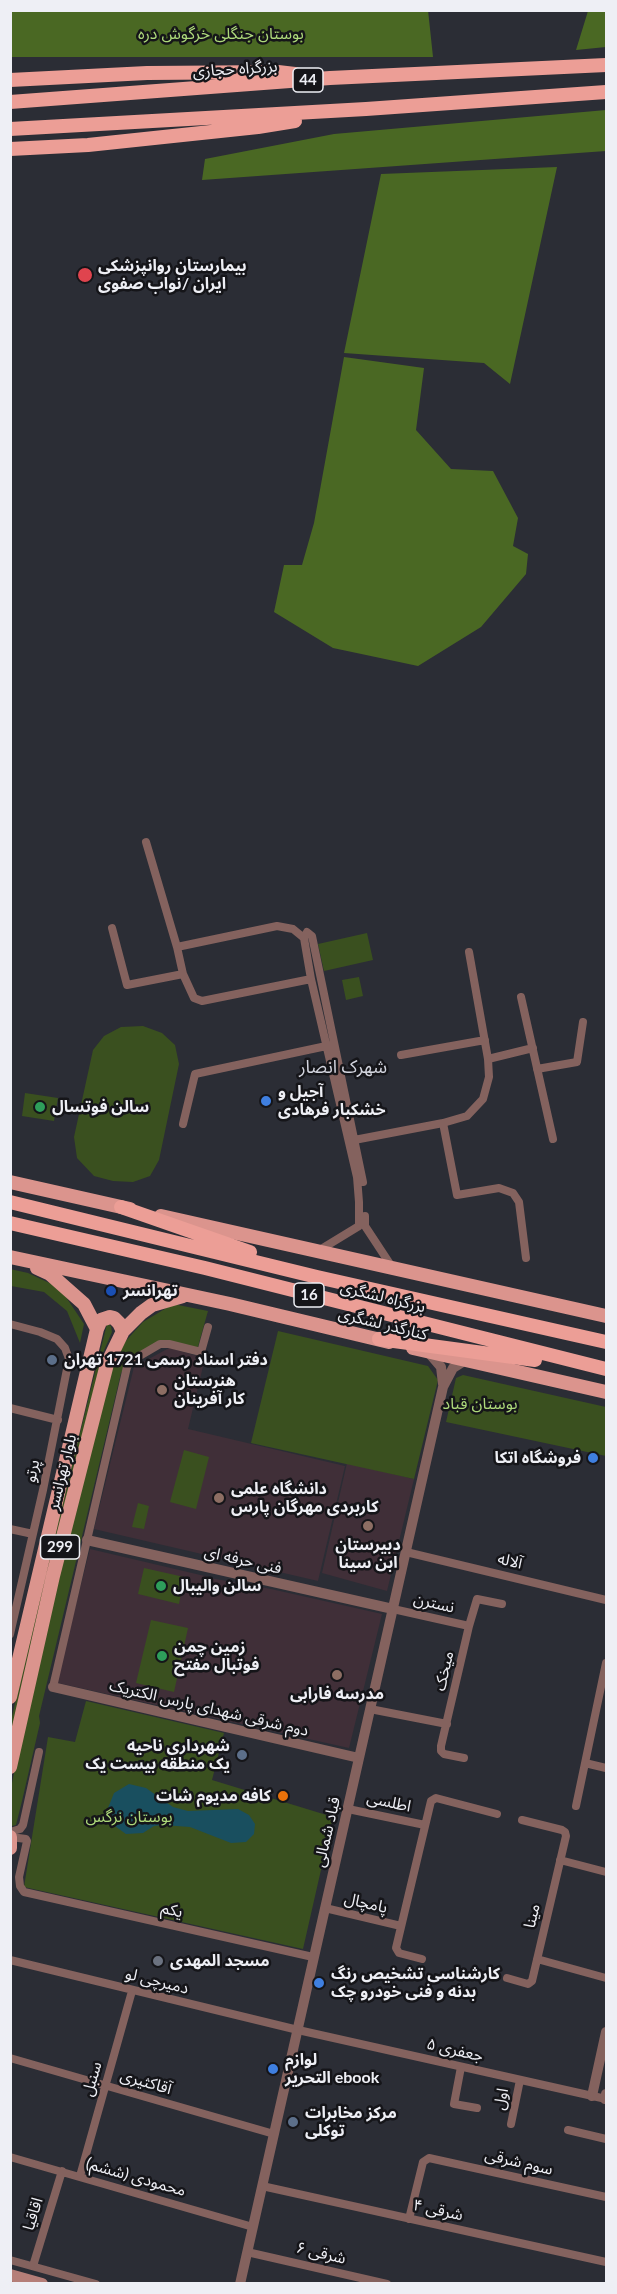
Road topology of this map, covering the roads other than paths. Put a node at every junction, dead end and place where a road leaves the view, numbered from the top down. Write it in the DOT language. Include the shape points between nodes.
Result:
graph roads {
  1 [pos="606,65"];
  2 [pos="330,78"];
  3 [pos="10,80"];
  4 [pos="606,92"];
  5 [pos="10,102"];
  6 [pos="366,109"];
  7 [pos="10,129"];
  8 [pos="10,149"];
  9 [pos="146,842"];
  10 [pos="112,928"];
  11 [pos="304,938"];
  12 [pos="177,947"];
  13 [pos="469,952"];
  14 [pos="183,974"];
  15 [pos="311,979"];
  16 [pos="521,997"];
  17 [pos="583,1022"];
  18 [pos="485,1040"];
  19 [pos="331,1045"];
  20 [pos="533,1048"];
  21 [pos="401,1055"];
  22 [pos="488,1059"];
  23 [pos="537,1069"];
  24 [pos="443,1123"];
  25 [pos="183,1124"];
  26 [pos="553,1139"];
  27 [pos="352,1140"];
  28 [pos="10,1182"];
  29 [pos="10,1202"];
  30 [pos="121,1207"];
  31 [pos="10,1223"];
  32 [pos="318,1251"];
  33 [pos="10,1257"];
  34 [pos="526,1258"];
  35 [pos="392,1268"];
  36 [pos="317,1277"];
  37 [pos="186,1295"];
  38 [pos="606,1316"];
  39 [pos="10,1324"];
  40 [pos="208,1327"];
  41 [pos="547,1328"];
  42 [pos="98,1329"];
  43 [pos="123,1331"];
  44 [pos="606,1332"];
  45 [pos="380,1339"];
  46 [pos="606,1342"];
  47 [pos="429,1353"];
  48 [pos="464,1361"];
  49 [pos="606,1370"];
  50 [pos="443,1388"];
  51 [pos="606,1392"];
  52 [pos="10,1408"];
  53 [pos="58,1420"];
  54 [pos="65,1467"];
  55 [pos="43,1490"];
  56 [pos="10,1529"];
  57 [pos="33,1534"];
  58 [pos="87,1540"];
  59 [pos="406,1552"];
  60 [pos="606,1600"];
  61 [pos="502,1604"];
  62 [pos="393,1609"];
  63 [pos="470,1626"];
  64 [pos="10,1634"];
  65 [pos="606,1663"];
  66 [pos="53,1687"];
  67 [pos="10,1697"];
  68 [pos="370,1709"];
  69 [pos="447,1724"];
  70 [pos="39,1752"];
  71 [pos="359,1758"];
  72 [pos="464,1758"];
  73 [pos="585,1763"];
  74 [pos="10,1767"];
  75 [pos="606,1768"];
  76 [pos="576,1806"];
  77 [pos="348,1809"];
  78 [pos="497,1814"];
  79 [pos="522,1820"];
  80 [pos="425,1825"];
  81 [pos="10,1832"];
  82 [pos="10,1837"];
  83 [pos="10,1848"];
  84 [pos="560,1860"];
  85 [pos="606,1872"];
  86 [pos="325,1908"];
  87 [pos="401,1926"];
  88 [pos="313,1957"];
  89 [pos="422,1959"];
  90 [pos="537,1959"];
  91 [pos="10,1960"];
  92 [pos="507,1978"];
  93 [pos="606,1978"];
  94 [pos="132,1991"];
  95 [pos="298,2030"];
  96 [pos="606,2032"];
  97 [pos="10,2058"];
  98 [pos="461,2067"];
  99 [pos="520,2080"];
  100 [pos="106,2085"];
  101 [pos="592,2096"];
  102 [pos="606,2097"];
  103 [pos="477,2108"];
  104 [pos="511,2124"];
  105 [pos="568,2130"];
  106 [pos="274,2134"];
  107 [pos="606,2139"];
  108 [pos="10,2157"];
  109 [pos="62,2171"];
  110 [pos="80,2176"];
  111 [pos="262,2186"];
  112 [pos="606,2198"];
  113 [pos="410,2219"];
  114 [pos="253,2227"];
  115 [pos="248,2252"];
  116 [pos="10,2260"];
  117 [pos="606,2262"];
  118 [pos="33,2266"];
  119 [pos="10,2275"];
  120 [pos="42,2283"];
  121 [pos="96,2283"];
  122 [pos="240,2283"];
  123 [pos="386,2283"];
  1 -- 2 [label="highway, بزرگراه حجازی / 44"];
  2 -- 3 [label="highway" via="266,72"];
  2 -- 5 [label="highway, بزرگراه حجازی / 44"];
  4 -- 6 [label="highway, 44"];
  6 -- 7 [label="highway, 44"];
  6 -- 8 [label="highway" via="247,128"];
  9 -- 12 [label="street"];
  10 -- 14 [label="street" via="127,985"];
  11 -- 12 [label="street" via="292,928 277,926"];
  11 -- 15 [label="street"];
  11 -- 19 [label="street" via="307,932 312,936"];
  12 -- 14 [label="street"];
  13 -- 18 [label="street"];
  14 -- 15 [label="street" via="194,998 202,1001"];
  15 -- 19 [label="street"];
  16 -- 20 [label="street"];
  17 -- 23 [label="street" via="577,1062"];
  18 -- 21 [label="street"];
  18 -- 22 [label="street"];
  19 -- 25 [label="street" via="195,1074"];
  19 -- 27 [label="street"];
  20 -- 22 [label="street"];
  20 -- 23 [label="street"];
  22 -- 24 [label="street" via="489,1077 483,1099 467,1116"];
  23 -- 26 [label="street"];
  24 -- 27 [label="street"];
  24 -- 34 [label="street" via="457,1195 499,1188 513,1193 519,1202"];
  27 -- 32 [label="street" via="360,1226"];
  27 -- 35 [label="street" via="363,1176 365,1227"];
  28 -- 30 [label="main road"];
  29 -- 36 [label="highway, بزرگراه لشگری / 16"];
  30 -- 32 [label="main road"];
  30 -- 36 [label="highway"];
  31 -- 49 [label="highway, بزرگراه لشگری / 16" via="205,1268"];
  32 -- 35 [label="main road"];
  33 -- 37 [label="main road, کنارگذر لشگری"];
  33 -- 42 [label="main road" via="50,1274 64,1285 84,1304"];
  35 -- 38 [label="main road"];
  36 -- 41 [label="highway, بزرگراه لشگری / 16"];
  37 -- 43 [label="main road, بلوار تهرانسر / 299" via="152,1305"];
  37 -- 45 [label="main road, کنارگذر لشگری"];
  39 -- 53 [label="street, پرتو" via="57,1339 65,1348 69,1359"];
  40 -- 58 [label="street" via="201,1352 160,1344 127,1367"];
  41 -- 44 [label="highway"];
  41 -- 46 [label="highway, بزرگراه لشگری / 16"];
  42 -- 43 [label="main road" via="101,1320 114,1317"];
  42 -- 54 [label="main road, بلوار تهرانسر / 299"];
  43 -- 74 [label="main road, بلوار تهرانسر / 299" via="104,1376"];
  45 -- 47 [label="main road, کنارگذر لشگری"];
  45 -- 49 [label="highway"];
  47 -- 48 [label="main road, کنارگذر لشگری"];
  47 -- 50 [label="street" via="441,1367"];
  48 -- 50 [label="street" via="453,1368"];
  48 -- 51 [label="main road, کنارگذر لشگری"];
  50 -- 59 [label="street, قباد شمالی"];
  52 -- 53 [label="street"];
  53 -- 55 [label="street, پرتو"];
  54 -- 55 [label="street"];
  54 -- 67 [label="main road, بلوار تهرانسر / 299"];
  55 -- 57 [label="street, پرتو"];
  56 -- 57 [label="street"];
  57 -- 64 [label="street, پرتو"];
  58 -- 62 [label="street, فنی حرفه ای"];
  58 -- 66 [label="street"];
  59 -- 60 [label="street, آلاله"];
  59 -- 62 [label="street, قباد شمالی"];
  61 -- 63 [label="street, میخک" via="477,1599"];
  62 -- 63 [label="street, نسترن"];
  62 -- 68 [label="street, قباد شمالی"];
  63 -- 69 [label="street, میخک"];
  65 -- 73 [label="street"];
  66 -- 71 [label="street, دوم شرقی شهدای پارس الکتریک"];
  68 -- 69 [label="street"];
  68 -- 71 [label="street, قباد شمالی"];
  69 -- 72 [label="street, میخک" via="441,1751"];
  70 -- 81 [label="street" via="23,1825"];
  71 -- 77 [label="street, قباد شمالی"];
  73 -- 75 [label="street"];
  73 -- 76 [label="street"];
  77 -- 80 [label="street, اطلسی"];
  77 -- 86 [label="street, قباد شمالی"];
  78 -- 80 [label="street" via="433,1799"];
  79 -- 84 [label="street, مینا" via="566,1832"];
  80 -- 87 [label="street"];
  82 -- 83 [label="main road"];
  82 -- 88 [label="street, یکم" via="27,1842 19,1877 24,1892"];
  84 -- 85 [label="street"];
  84 -- 90 [label="street, مینا"];
  86 -- 87 [label="street, پامچال"];
  86 -- 88 [label="street, قباد شمالی"];
  87 -- 89 [label="street" via="397,1951"];
  88 -- 95 [label="street, قباد شمالی"];
  90 -- 92 [label="street, مینا" via="531,1983"];
  90 -- 93 [label="street"];
  91 -- 94 [label="street, دمیرچی لو"];
  94 -- 95 [label="street, دمیرچی لو"];
  94 -- 100 [label="street, سنبل"];
  95 -- 98 [label="street, جعفری ۵"];
  95 -- 106 [label="street, قباد شمالی"];
  96 -- 101 [label="street"];
  97 -- 100 [label="street, آقاکثیری"];
  98 -- 99 [label="street, جعفری ۵"];
  98 -- 103 [label="street" via="454,2104"];
  99 -- 101 [label="street, جعفری ۵"];
  99 -- 104 [label="street, اول"];
  100 -- 106 [label="street, آقاکثیری"];
  100 -- 110 [label="street, سنبل"];
  101 -- 102 [label="street, جعفری ۵"];
  105 -- 107 [label="street"];
  106 -- 111 [label="street, قباد شمالی"];
  108 -- 109 [label="street, محمودی (ششم)"];
  109 -- 110 [label="street, محمودی (ششم)"];
  109 -- 118 [label="street, اقاقیا"];
  110 -- 114 [label="street, محمودی (ششم)"];
  111 -- 113 [label="street, ۴ شرقی"];
  111 -- 114 [label="street, قباد شمالی"];
  112 -- 113 [label="street, سوم شرقی" via="429,2158 425,2159"];
  113 -- 117 [label="street, ۴ شرقی"];
  114 -- 115 [label="street, قباد شمالی"];
  115 -- 122 [label="street, قباد شمالی"];
  115 -- 123 [label="street, ۶ شرقی"];
  116 -- 118 [label="street"];
  118 -- 121 [label="street"];
  119 -- 120 [label="main road"];
}
